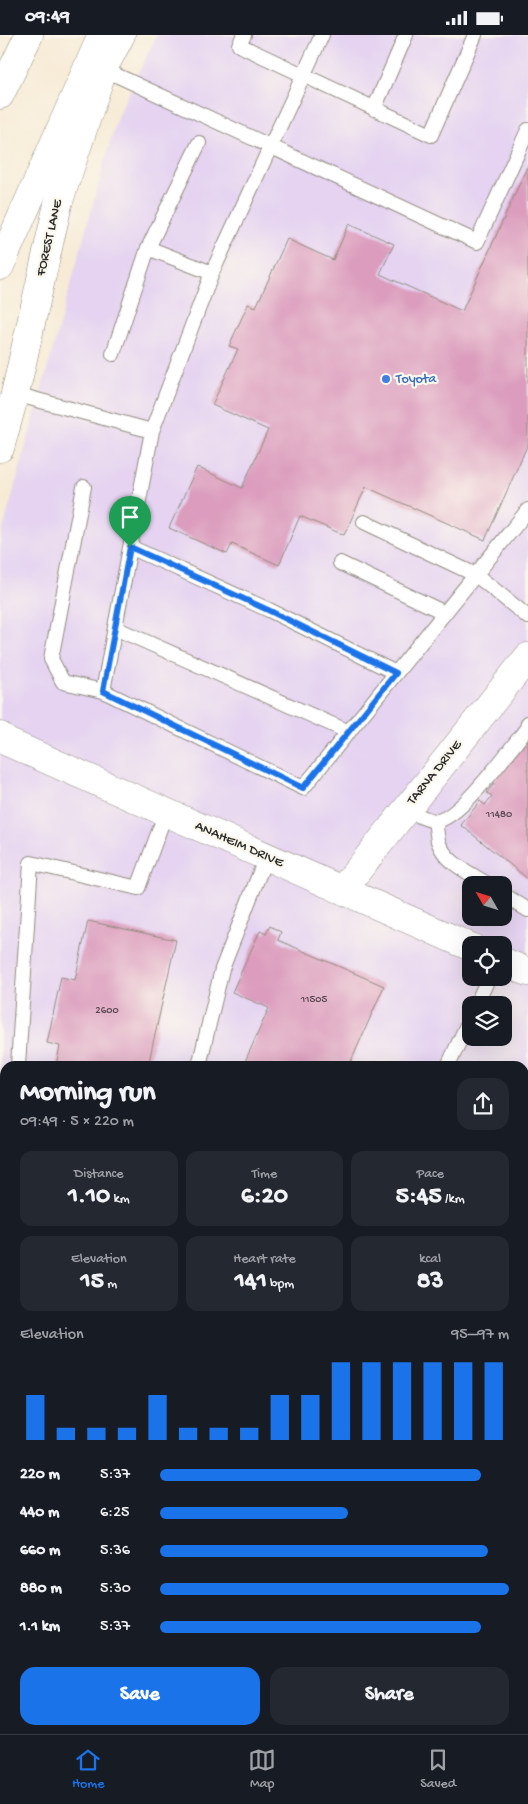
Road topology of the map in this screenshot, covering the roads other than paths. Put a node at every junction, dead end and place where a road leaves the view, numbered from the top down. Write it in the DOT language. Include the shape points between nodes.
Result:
graph roads {
  1 [pos="29,35"];
  2 [pos="102,35"];
  3 [pos="120,35"];
  4 [pos="244,35"];
  5 [pos="322,35"];
  6 [pos="406,35"];
  7 [pos="475,35"];
  8 [pos="103,69"];
  9 [pos="304,75"];
  10 [pos="0,95"];
  11 [pos="374,109"];
  12 [pos="528,130"];
  13 [pos="199,143"];
  14 [pos="270,145"];
  15 [pos="148,248"];
  16 [pos="0,266"];
  17 [pos="212,273"];
  18 [pos="113,354"];
  19 [pos="15,394"];
  20 [pos="152,431"];
  21 [pos="0,448"];
  22 [pos="84,487"];
  23 [pos="528,510"];
  24 [pos="364,522"];
  25 [pos="130,547"];
  26 [pos="340,563"];
  27 [pos="476,575"];
  28 [pos="445,613"];
  29 [pos="528,617"];
  30 [pos="115,628"];
  31 [pos="526,667"];
  32 [pos="396,673"];
  33 [pos="103,691"];
  34 [pos="528,723"];
  35 [pos="349,732"];
  36 [pos="2,740"];
  37 [pos="406,810"];
  38 [pos="166,812"];
  39 [pos="435,821"];
  40 [pos="266,857"];
  41 [pos="474,876"];
  42 [pos="342,890"];
  43 [pos="512,900"];
  44 [pos="528,910"];
  45 [pos="462,943"];
  46 [pos="512,965"];
  47 [pos="528,972"];
  48 [pos="462,1036"];
  49 [pos="18,1061"];
  50 [pos="200,1061"];
  51 [pos="450,1061"];
  1 -- 10 [label="main road"];
  2 -- 16 [label="main road"];
  3 -- 8 [label="main road, FOREST LANE"];
  4 -- 9 [label="lane" via="239,45"];
  5 -- 9 [label="lane"];
  6 -- 11 [label="lane"];
  7 -- 11 [label="lane" via="431,135"];
  8 -- 14 [label="lane"];
  8 -- 19 [label="main road, FOREST LANE" via="58,204"];
  9 -- 11 [label="lane"];
  9 -- 14 [label="lane"];
  12 -- 14 [label="lane" via="477,241"];
  13 -- 15 [label="lane"];
  14 -- 17 [label="lane"];
  15 -- 17 [label="lane"];
  15 -- 18 [label="lane"];
  17 -- 20 [label="lane"];
  19 -- 20 [label="lane"];
  19 -- 21 [label="main road, FOREST LANE"];
  20 -- 25 [label="lane"];
  22 -- 33 [label="lane" via="51,659 62,682"];
  23 -- 27 [label="lane"];
  24 -- 27 [label="lane"];
  25 -- 30 [label="lane"];
  25 -- 32 [label="lane"];
  26 -- 28 [label="lane"];
  27 -- 28 [label="lane"];
  27 -- 29 [label="lane"];
  28 -- 32 [label="lane"];
  30 -- 33 [label="lane"];
  30 -- 35 [label="lane"];
  31 -- 37 [label="main road, TARNA DRIVE"];
  32 -- 35 [label="lane"];
  33 -- 35 [label="lane" via="303,788"];
  34 -- 39 [label="lane" via="502,761 468,800 449,816"];
  36 -- 38 [label="main road, ANAHEIM DRIVE"];
  37 -- 39 [label="lane"];
  37 -- 42 [label="main road, TARNA DRIVE"];
  38 -- 40 [label="main road, ANAHEIM DRIVE"];
  38 -- 49 [label="lane" via="138,888 31,863"];
  39 -- 41 [label="lane" via="444,854"];
  40 -- 42 [label="main road, ANAHEIM DRIVE"];
  40 -- 50 [label="lane" via="222,969"];
  42 -- 45 [label="main road, ANAHEIM DRIVE"];
  43 -- 44 [label="lane"];
  46 -- 47 [label="main road"];
  48 -- 51 [label="lane"];
}
